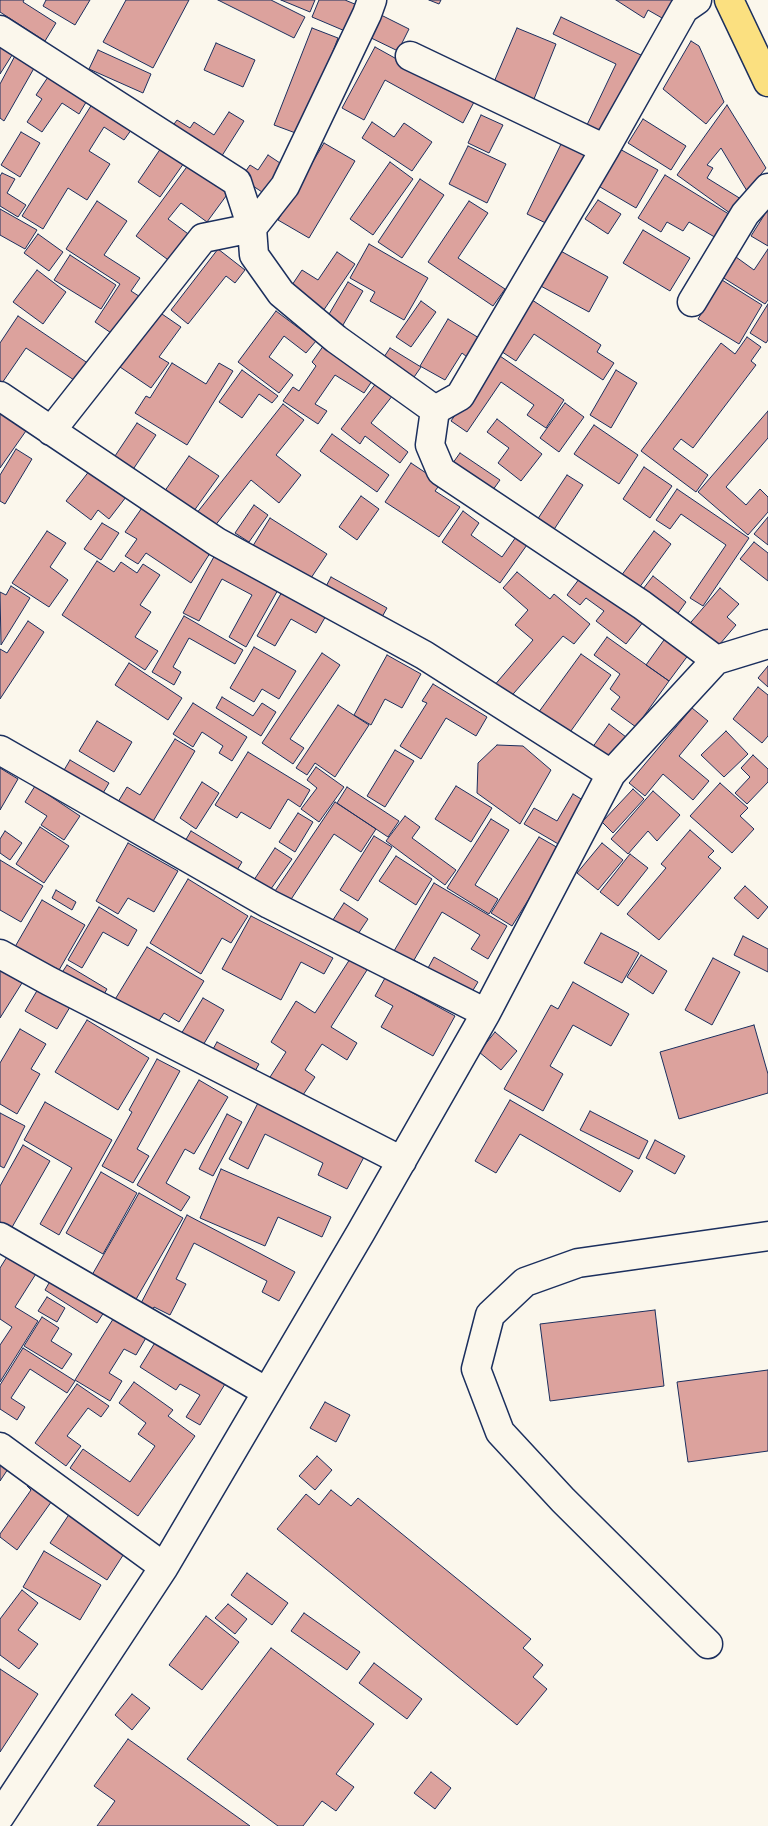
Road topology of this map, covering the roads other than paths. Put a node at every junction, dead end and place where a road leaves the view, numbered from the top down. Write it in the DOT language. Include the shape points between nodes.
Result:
graph roads {
  1 [pos="372,0"];
  2 [pos="697,0"];
  3 [pos="729,0"];
  4 [pos="0,30"];
  5 [pos="410,56"];
  6 [pos="768,82"];
  7 [pos="606,149"];
  8 [pos="768,188"];
  9 [pos="252,228"];
  10 [pos="692,302"];
  11 [pos="0,396"];
  12 [pos="434,410"];
  13 [pos="51,431"];
  14 [pos="768,644"];
  15 [pos="716,660"];
  16 [pos="0,750"];
  17 [pos="611,774"];
  18 [pos="0,954"];
  19 [pos="486,1013"];
  20 [pos="402,1161"];
  21 [pos="768,1236"];
  22 [pos="0,1237"];
  23 [pos="267,1392"];
  24 [pos="0,1447"];
  25 [pos="164,1566"];
  26 [pos="708,1644"];
  27 [pos="0,1816"];
  1 -- 9 [label="street" via="285,186"];
  2 -- 7 [label="street" via="684,9"];
  3 -- 6 [label="main road"];
  4 -- 9 [label="street" via="236,182"];
  5 -- 7 [label="street"];
  7 -- 12 [label="street" via="460,396"];
  8 -- 10 [label="street" via="745,214"];
  9 -- 12 [label="street" via="254,255 281,294 336,339"];
  9 -- 13 [label="street" via="203,238"];
  11 -- 13 [label="street"];
  12 -- 15 [label="street" via="430,445 441,471 642,605"];
  13 -- 17 [label="street" via="217,542 424,655"];
  14 -- 15 [label="street"];
  15 -- 17 [label="street"];
  16 -- 19 [label="street" via="269,904"];
  17 -- 19 [label="street"];
  18 -- 20 [label="street"];
  19 -- 20 [label="street"];
  20 -- 23 [label="street"];
  21 -- 26 [label="street" via="578,1263 525,1282 490,1315 476,1370 500,1432"];
  22 -- 23 [label="street"];
  23 -- 25 [label="street"];
  24 -- 25 [label="street"];
  25 -- 27 [label="street"];
}
